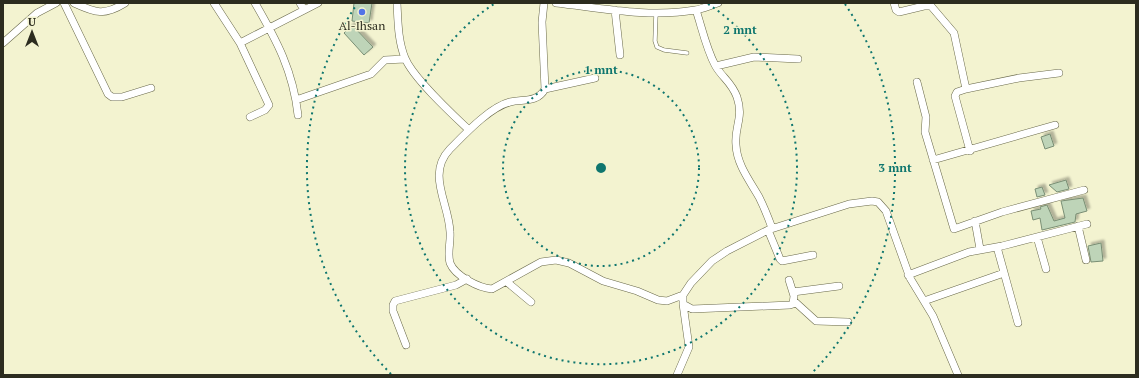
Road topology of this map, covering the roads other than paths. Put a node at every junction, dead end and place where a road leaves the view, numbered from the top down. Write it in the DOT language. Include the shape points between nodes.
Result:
graph roads {
  1 [pos="56,3"];
  2 [pos="64,3"];
  3 [pos="74,3"];
  4 [pos="125,3"];
  5 [pos="214,3"];
  6 [pos="255,3"];
  7 [pos="300,3"];
  8 [pos="318,3"];
  9 [pos="397,3"];
  10 [pos="544,3"];
  11 [pos="556,3"];
  12 [pos="718,3"];
  13 [pos="894,3"];
  14 [pos="304,10"];
  15 [pos="615,10"];
  16 [pos="696,10"];
  17 [pos="656,12"];
  18 [pos="270,28"];
  19 [pos="3,43"];
  20 [pos="240,43"];
  21 [pos="687,53"];
  22 [pos="620,55"];
  23 [pos="405,59"];
  24 [pos="798,59"];
  25 [pos="716,66"];
  26 [pos="1060,73"];
  27 [pos="595,78"];
  28 [pos="918,82"];
  29 [pos="151,88"];
  30 [pos="545,89"];
  31 [pos="966,89"];
  32 [pos="296,100"];
  33 [pos="298,115"];
  34 [pos="250,117"];
  35 [pos="1055,124"];
  36 [pos="469,130"];
  37 [pos="970,150"];
  38 [pos="933,160"];
  39 [pos="1084,190"];
  40 [pos="975,220"];
  41 [pos="1087,224"];
  42 [pos="1078,226"];
  43 [pos="770,229"];
  44 [pos="1037,237"];
  45 [pos="997,247"];
  46 [pos="980,249"];
  47 [pos="813,255"];
  48 [pos="1086,260"];
  49 [pos="1046,269"];
  50 [pos="1004,273"];
  51 [pos="908,274"];
  52 [pos="466,279"];
  53 [pos="789,280"];
  54 [pos="507,282"];
  55 [pos="839,286"];
  56 [pos="793,292"];
  57 [pos="683,295"];
  58 [pos="794,301"];
  59 [pos="924,301"];
  60 [pos="531,302"];
  61 [pos="683,304"];
  62 [pos="848,322"];
  63 [pos="1018,323"];
  64 [pos="406,345"];
  65 [pos="677,375"];
  66 [pos="958,375"];
  1 -- 19 [label="street" via="37,13"];
  2 -- 29 [label="street" via="108,94 112,97 122,97"];
  3 -- 4 [label="street" via="89,10 105,12"];
  5 -- 20 [label="street"];
  6 -- 18 [label="street"];
  7 -- 14 [label="street"];
  8 -- 14 [label="street"];
  9 -- 23 [label="street" via="400,39"];
  10 -- 30 [label="street" via="542,22"];
  11 -- 15 [label="street"];
  12 -- 16 [label="street"];
  13 -- 31 [label="street" via="899,12 931,6 950,26 957,41"];
  14 -- 18 [label="street"];
  15 -- 17 [label="street"];
  15 -- 22 [label="street"];
  16 -- 17 [label="street"];
  16 -- 25 [label="street"];
  17 -- 21 [label="lane" via="657,47"];
  18 -- 20 [label="street"];
  18 -- 32 [label="street" via="291,75"];
  20 -- 34 [label="street" via="269,105 265,110"];
  23 -- 32 [label="street" via="385,60 371,74"];
  23 -- 36 [label="street" via="415,74"];
  24 -- 25 [label="street" via="754,57"];
  25 -- 43 [label="street" via="730,83 737,98 740,108 735,144 737,152 742,169 765,208"];
  26 -- 31 [label="street"];
  27 -- 30 [label="street"];
  28 -- 38 [label="street" via="926,117 925,132"];
  30 -- 36 [label="street" via="542,95 533,100 503,104"];
  31 -- 37 [label="street" via="957,92 955,96"];
  32 -- 33 [label="street"];
  35 -- 37 [label="street"];
  36 -- 52 [label="street" via="442,160 438,178 449,217 450,262"];
  37 -- 38 [label="street"];
  38 -- 40 [label="street" via="954,228"];
  39 -- 40 [label="street"];
  40 -- 46 [label="street"];
  41 -- 42 [label="street"];
  42 -- 44 [label="street"];
  42 -- 48 [label="street"];
  43 -- 47 [label="street" via="782,261"];
  43 -- 51 [label="street" via="849,204 878,202 886,211"];
  43 -- 57 [label="street" via="712,261"];
  44 -- 45 [label="street"];
  44 -- 49 [label="street"];
  45 -- 46 [label="street"];
  45 -- 50 [label="street"];
  46 -- 51 [label="street"];
  50 -- 59 [label="street"];
  50 -- 63 [label="street"];
  51 -- 59 [label="street"];
  52 -- 54 [label="street" via="492,289"];
  52 -- 64 [label="street" via="456,285 395,301 392,305 393,311"];
  53 -- 56 [label="street"];
  54 -- 57 [label="street" via="541,262 556,260 569,263 595,278 658,300 667,301"];
  54 -- 60 [label="street"];
  55 -- 56 [label="street"];
  56 -- 58 [label="street"];
  57 -- 61 [label="street"];
  58 -- 61 [label="street" via="793,304 786,306 698,309"];
  58 -- 62 [label="street" via="816,321"];
  59 -- 66 [label="street"];
  61 -- 65 [label="street" via="689,347"];
}
